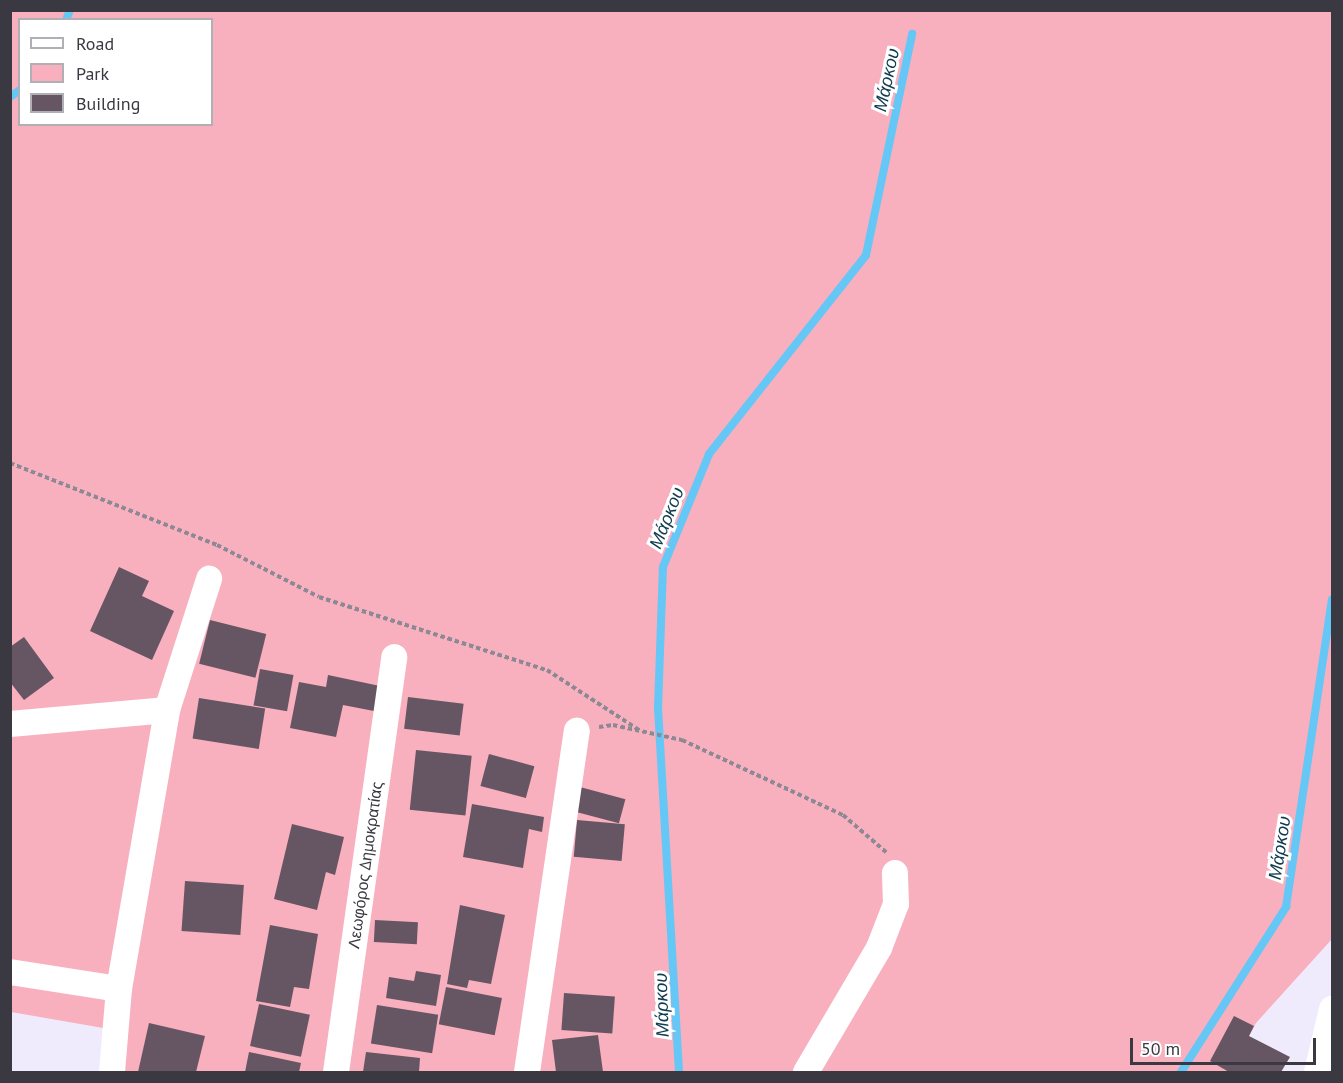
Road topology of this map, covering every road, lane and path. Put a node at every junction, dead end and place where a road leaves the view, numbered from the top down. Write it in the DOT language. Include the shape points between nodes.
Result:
graph roads {
  1 [pos="10,463"];
  2 [pos="209,579"];
  3 [pos="394,657"];
  4 [pos="167,710"];
  5 [pos="10,724"];
  6 [pos="639,730"];
  7 [pos="578,731"];
  8 [pos="895,873"];
  9 [pos="10,972"];
  10 [pos="119,989"];
  11 [pos="1332,1009"];
  12 [pos="112,1072"];
  13 [pos="336,1072"];
  14 [pos="527,1072"];
  15 [pos="806,1072"];
  16 [pos="1317,1072"];
  1 -- 6 [label="path" via="217,545 319,597 547,670"];
  2 -- 4 [label="street"];
  3 -- 13 [label="street, Λεωφόρος Δημοκρατίας"];
  4 -- 5 [label="street"];
  4 -- 10 [label="street"];
  6 -- 7 [label="path" via="613,725"];
  6 -- 8 [label="path" via="682,740 843,815 878,842"];
  7 -- 14 [label="street"];
  8 -- 15 [label="street" via="896,904 879,948"];
  9 -- 10 [label="street"];
  10 -- 12 [label="street"];
  11 -- 16 [label="street"];
}
